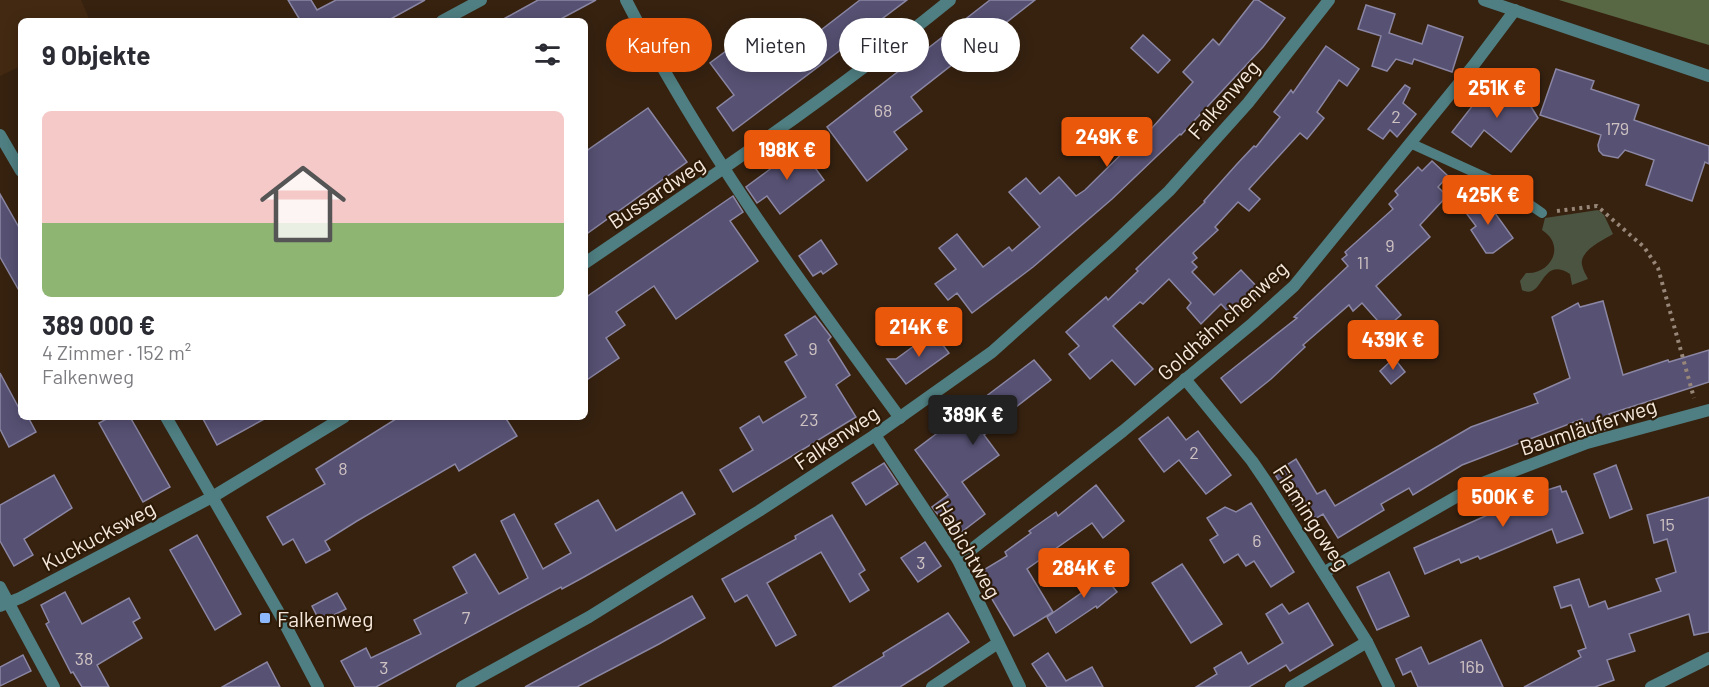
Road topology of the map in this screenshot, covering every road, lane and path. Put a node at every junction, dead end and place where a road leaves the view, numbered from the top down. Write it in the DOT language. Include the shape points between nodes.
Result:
graph roads {
  1 [pos="481,0"];
  2 [pos="626,0"];
  3 [pos="950,0"];
  4 [pos="1329,0"];
  5 [pos="1484,0"];
  6 [pos="1515,10"];
  7 [pos="448,18"];
  8 [pos="1709,76"];
  9 [pos="0,135"];
  10 [pos="1410,143"];
  11 [pos="18,166"];
  12 [pos="724,170"];
  13 [pos="1542,213"];
  14 [pos="588,261"];
  15 [pos="1185,380"];
  16 [pos="1703,412"];
  17 [pos="900,418"];
  18 [pos="168,420"];
  19 [pos="339,420"];
  20 [pos="875,435"];
  21 [pos="214,496"];
  22 [pos="958,560"];
  23 [pos="1324,572"];
  24 [pos="0,587"];
  25 [pos="4,604"];
  26 [pos="1367,642"];
  27 [pos="999,643"];
  28 [pos="1709,657"];
  29 [pos="54,687"];
  30 [pos="318,687"];
  31 [pos="462,687"];
  32 [pos="932,687"];
  33 [pos="1020,687"];
  34 [pos="1291,687"];
  35 [pos="1389,687"];
  36 [pos="1651,687"];
  1 -- 7 [label="street"];
  2 -- 12 [label="street" via="658,63"];
  3 -- 12 [label="street, Bussardweg"];
  4 -- 17 [label="street, Falkenweg" via="1248,103 1161,199 992,352"];
  5 -- 6 [label="street"];
  6 -- 8 [label="street"];
  6 -- 10 [label="street, Goldhähnchenweg"];
  9 -- 11 [label="street"];
  10 -- 13 [label="lane" via="1500,184"];
  10 -- 15 [label="street, Goldhähnchenweg" via="1294,286"];
  12 -- 14 [label="street, Bussardweg"];
  12 -- 17 [label="street"];
  13 -- 16 [label="path" via="1597,206 1644,247 1658,268"];
  15 -- 22 [label="street, Goldhähnchenweg"];
  15 -- 23 [label="street, Flamingoweg" via="1252,461"];
  16 -- 23 [label="street, Baumläuferweg" via="1587,443 1477,485"];
  17 -- 20 [label="street, Falkenweg"];
  18 -- 21 [label="street"];
  19 -- 21 [label="street"];
  20 -- 22 [label="street, Habichtweg"];
  20 -- 31 [label="street, Falkenweg" via="589,617"];
  21 -- 25 [label="street, Kuckucksweg"];
  21 -- 30 [label="street"];
  22 -- 27 [label="street, Habichtweg"];
  23 -- 26 [label="street, Flamingoweg"];
  24 -- 25 [label="street"];
  25 -- 29 [label="street"];
  26 -- 34 [label="street"];
  26 -- 35 [label="street, Flamingoweg"];
  27 -- 32 [label="street"];
  27 -- 33 [label="street, Habichtweg"];
  28 -- 36 [label="street"];
}
